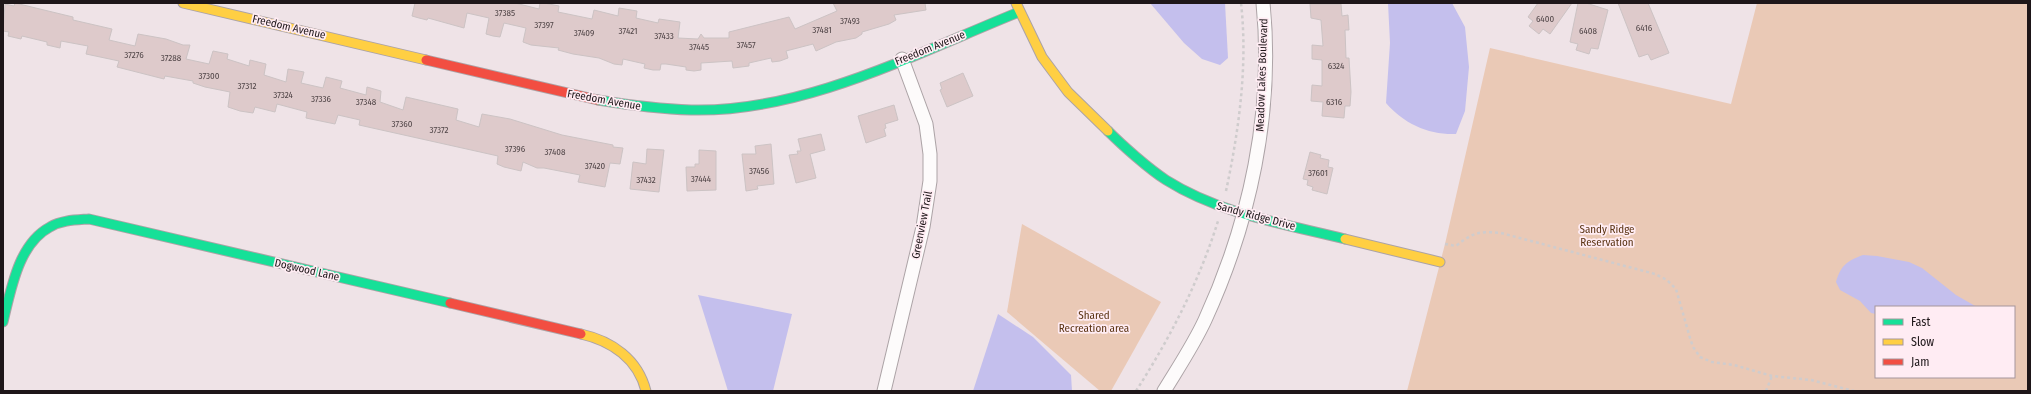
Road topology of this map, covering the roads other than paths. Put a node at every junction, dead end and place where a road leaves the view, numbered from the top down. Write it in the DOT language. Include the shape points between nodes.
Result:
graph roads {
  1 [pos="183,3"];
  2 [pos="1016,3"];
  3 [pos="1263,3"];
  4 [pos="1019,12"];
  5 [pos="902,59"];
  6 [pos="1243,214"];
  7 [pos="1440,262"];
  8 [pos="3,322"];
  9 [pos="1168,390"];
  10 [pos="646,391"];
  11 [pos="884,391"];
  1 -- 5 [label="street, Freedom Avenue" via="584,97 633,106 713,110 781,100 829,88"];
  2 -- 4 [label="street, Sandy Ridge Drive"];
  3 -- 6 [label="street, Meadow Lakes Boulevard" via="1265,42 1261,128 1252,184"];
  4 -- 5 [label="street, Freedom Avenue"];
  4 -- 6 [label="street, Sandy Ridge Drive" via="1042,57 1059,82 1112,135 1166,180 1206,201"];
  5 -- 11 [label="street, Greenview Trail" via="926,124 930,180 923,227"];
  6 -- 7 [label="street, Sandy Ridge Drive"];
  6 -- 9 [label="street, Meadow Lakes Boulevard" via="1231,255 1204,321"];
  8 -- 10 [label="street, Dogwood Lane" via="17,269 26,248 34,238 59,222 88,219 595,337 613,345 629,358 643,378"];
}
